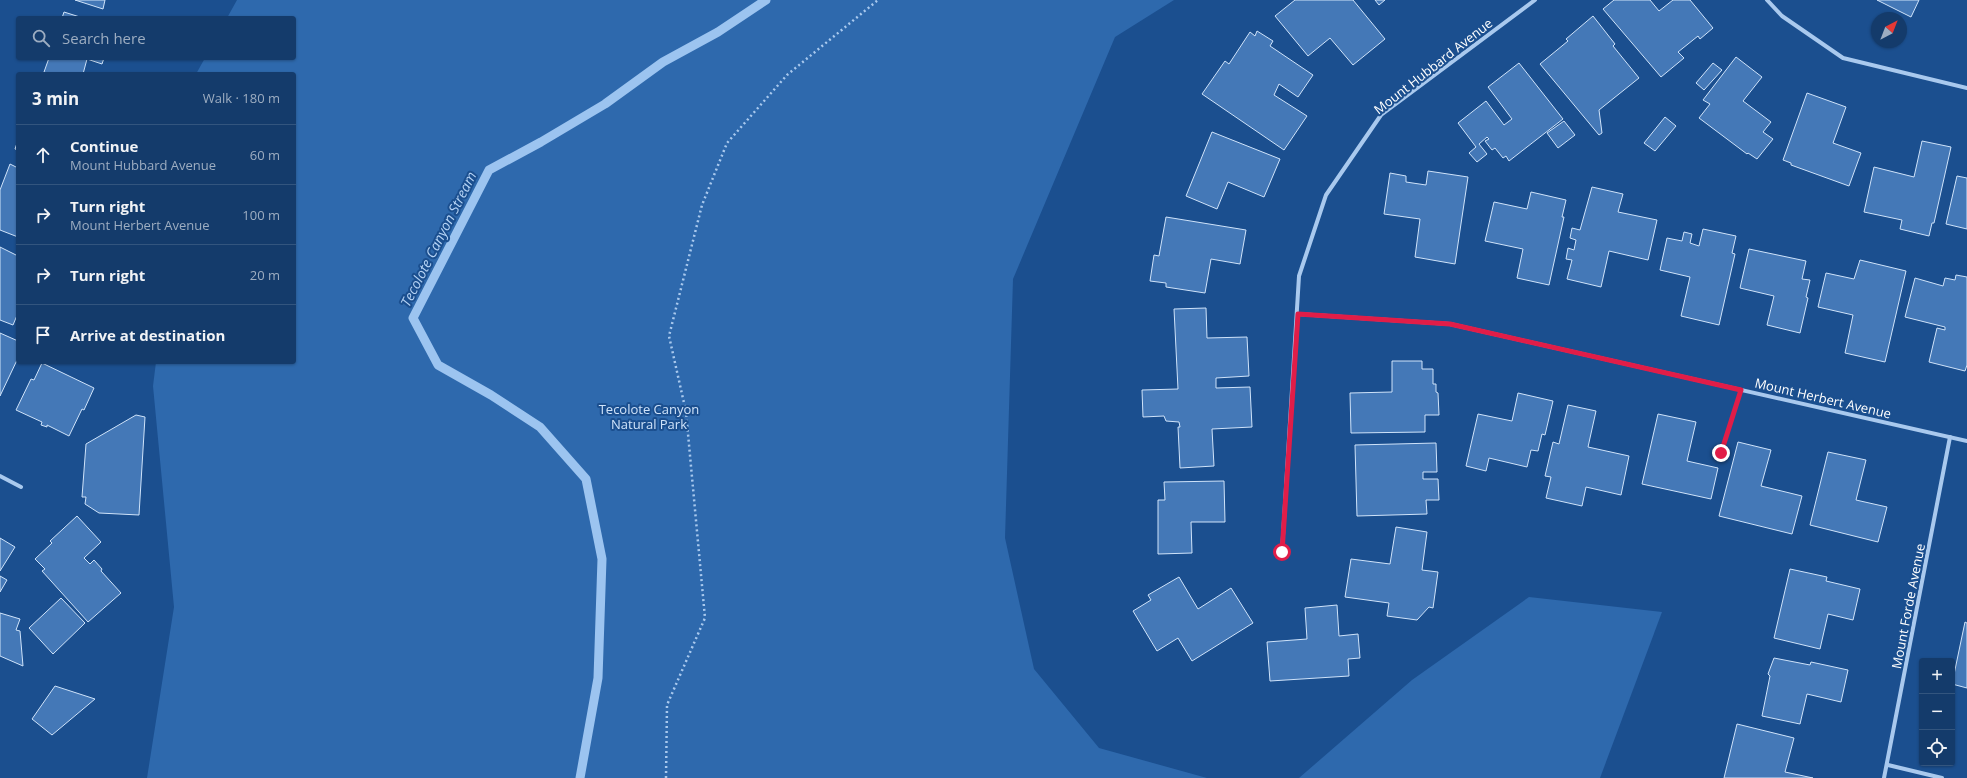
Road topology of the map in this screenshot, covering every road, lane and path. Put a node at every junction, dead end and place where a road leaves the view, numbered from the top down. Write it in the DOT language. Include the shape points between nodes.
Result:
graph roads {
  1 [pos="878,0"];
  2 [pos="1535,0"];
  3 [pos="1767,0"];
  4 [pos="1967,88"];
  5 [pos="1298,314"];
  6 [pos="1741,390"];
  7 [pos="1950,437"];
  8 [pos="1967,441"];
  9 [pos="1721,453"];
  10 [pos="0,476"];
  11 [pos="21,487"];
  12 [pos="1282,552"];
  13 [pos="1888,765"];
  14 [pos="666,778"];
  15 [pos="1884,778"];
  16 [pos="1942,778"];
  1 -- 14 [label="path" via="787,75 727,143 702,205 669,336 686,412 705,618 667,705"];
  2 -- 5 [label="street, Mount Hubbard Avenue" via="1382,115 1326,195 1299,276"];
  3 -- 4 [label="street" via="1782,16 1843,58"];
  5 -- 6 [label="street, Mount Herbert Avenue" via="1450,324"];
  5 -- 12 [label="street, Mount Hubbard Avenue"];
  6 -- 7 [label="street, Mount Herbert Avenue"];
  6 -- 9 [label="lane"];
  7 -- 8 [label="street, Mount Herbert Avenue"];
  7 -- 13 [label="street, Mount Forde Avenue"];
  10 -- 11 [label="street"];
  13 -- 15 [label="street, Mount Forde Avenue"];
  13 -- 16 [label="street"];
}
